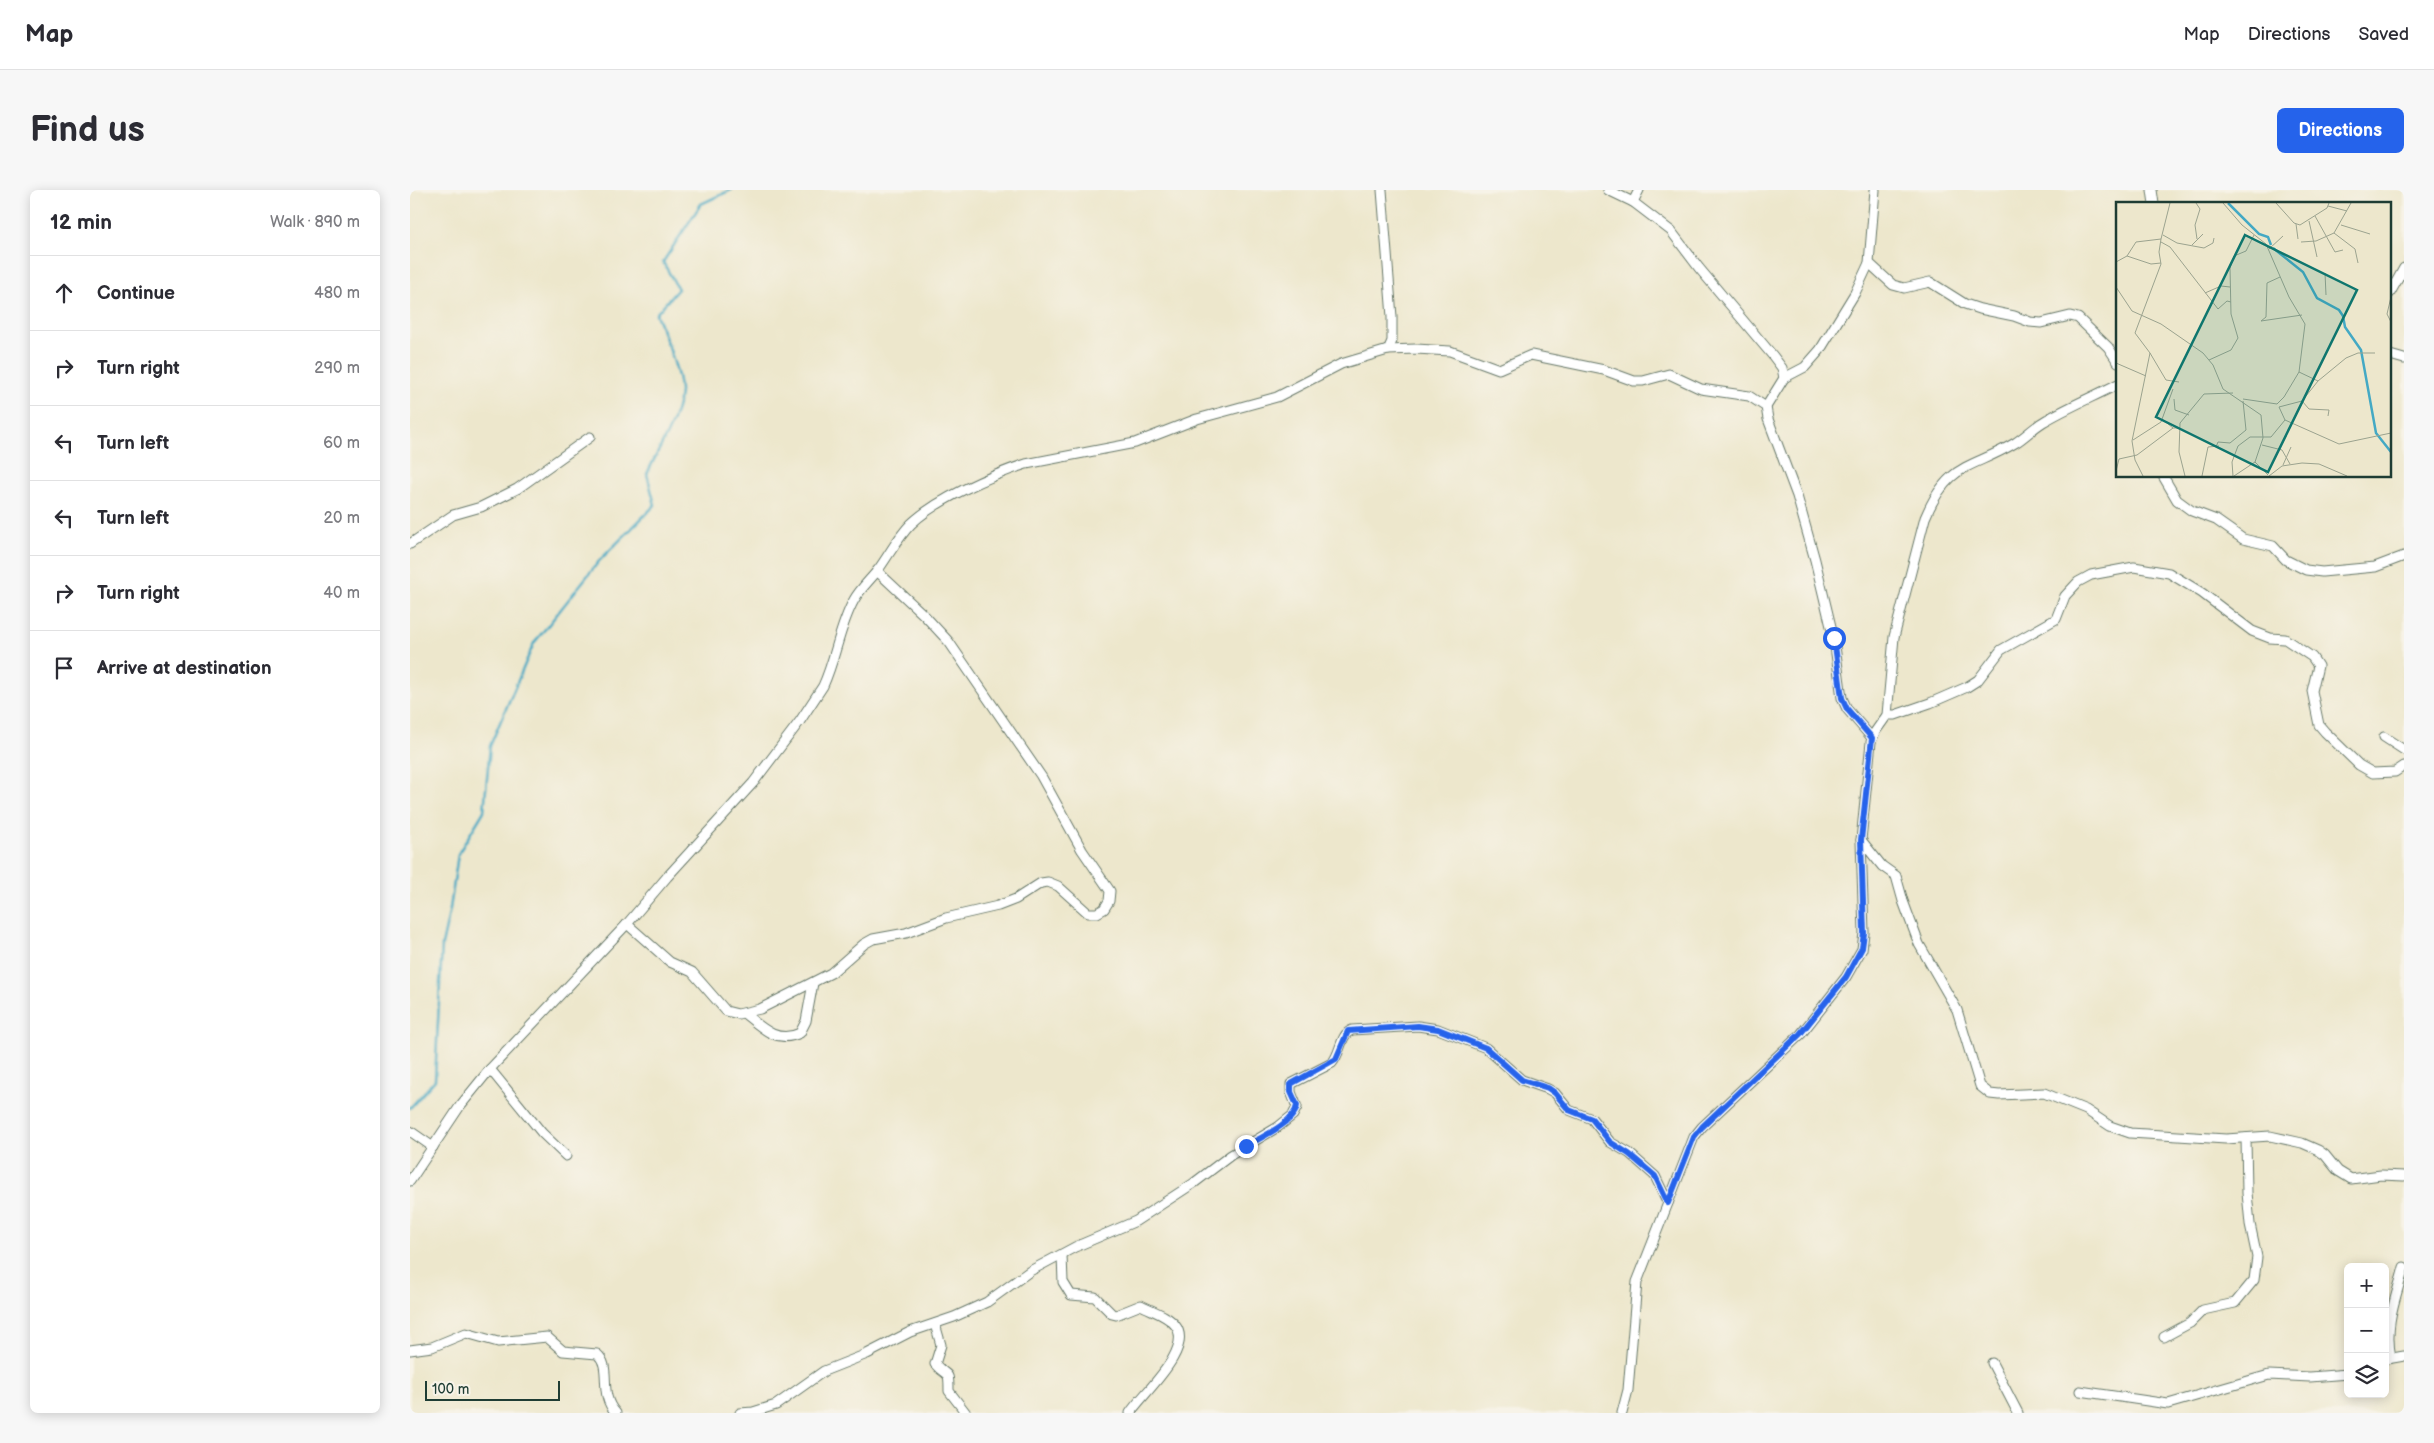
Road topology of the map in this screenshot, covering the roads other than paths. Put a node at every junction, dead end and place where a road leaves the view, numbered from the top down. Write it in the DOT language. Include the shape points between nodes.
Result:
graph roads {
  1 [pos="1382,190"];
  2 [pos="1608,190"];
  3 [pos="1639,190"];
  4 [pos="1875,190"];
  5 [pos="1633,202"];
  6 [pos="1869,263"];
  7 [pos="2404,268"];
  8 [pos="2392,289"];
  9 [pos="1388,350"];
  10 [pos="2116,359"];
  11 [pos="1784,378"];
  12 [pos="2116,385"];
  13 [pos="1766,407"];
  14 [pos="590,438"];
  15 [pos="2164,478"];
  16 [pos="410,544"];
  17 [pos="2404,556"];
  18 [pos="877,571"];
  19 [pos="1887,715"];
  20 [pos="2384,737"];
  21 [pos="1872,738"];
  22 [pos="2404,750"];
  23 [pos="2404,766"];
  24 [pos="1861,840"];
  25 [pos="627,924"];
  26 [pos="813,983"];
  27 [pos="745,1014"];
  28 [pos="490,1069"];
  29 [pos="410,1131"];
  30 [pos="2246,1138"];
  31 [pos="433,1147"];
  32 [pos="566,1156"];
  33 [pos="2403,1177"];
  34 [pos="410,1182"];
  35 [pos="1668,1203"];
  36 [pos="1062,1255"];
  37 [pos="2404,1266"];
  38 [pos="935,1324"];
  39 [pos="2164,1337"];
  40 [pos="410,1350"];
  41 [pos="2388,1353"];
  42 [pos="2404,1356"];
  43 [pos="2389,1358"];
  44 [pos="1992,1362"];
  45 [pos="2344,1374"];
  46 [pos="2080,1391"];
  47 [pos="616,1413"];
  48 [pos="740,1413"];
  49 [pos="966,1413"];
  50 [pos="1130,1413"];
  51 [pos="1622,1413"];
  52 [pos="2018,1413"];
  1 -- 9 [label="street" via="1392,316 1392,341"];
  2 -- 5 [label="street"];
  3 -- 5 [label="street"];
  4 -- 6 [label="street"];
  5 -- 11 [label="street" via="1671,231 1774,356"];
  6 -- 10 [label="street" via="1893,285 1904,288 1930,282 1965,304 1980,309 2030,322 2041,323 2070,316 2078,318"];
  6 -- 11 [label="street" via="1855,294 1820,350 1805,367"];
  7 -- 8 [label="street"];
  9 -- 13 [label="street" via="1450,351 1499,369 1534,355 1638,381 1668,374 1701,388 1749,396"];
  9 -- 18 [label="street" via="1342,364 1276,397 1197,419 1135,443 1026,464 989,478 921,516 902,535"];
  11 -- 13 [label="street"];
  12 -- 19 [label="street" via="2042,423 2014,444 1962,467 1932,500 1894,637"];
  13 -- 21 [label="street" via="1815,560 1834,638 1842,698 1847,709"];
  14 -- 16 [label="street" via="518,489 481,507 453,515"];
  15 -- 17 [label="street" via="2177,500 2192,511 2216,520 2243,539 2272,546 2286,560 2306,570 2322,572 2375,566"];
  18 -- 25 [label="street" via="855,598 829,674 800,722 753,783"];
  18 -- 26 [label="street" via="930,621 962,660 1041,776 1082,850 1108,885 1109,901 1104,909 1088,913 1058,886 1041,883 998,906 946,918 906,933 873,938 839,967"];
  19 -- 21 [label="street"];
  19 -- 23 [label="street" via="1930,703 1967,687 1978,680 2001,650 2056,618 2065,596 2078,582 2091,574 2134,567 2169,573 2202,593 2252,631 2270,638 2285,639 2312,657 2318,666 2312,691 2319,725 2359,765 2373,773 2395,772"];
  20 -- 22 [label="street"];
  21 -- 24 [label="street"];
  24 -- 30 [label="street" via="1878,862 1896,876 1919,944 1957,1010 1980,1086 1985,1090 1999,1095 2044,1093 2130,1133"];
  24 -- 35 [label="street" via="1864,933 1856,960 1800,1034 1694,1137"];
  25 -- 27 [label="street" via="670,962 692,972 726,1011"];
  25 -- 28 [label="street"];
  26 -- 27 [label="street"];
  26 -- 27 [label="street" via="806,1021 800,1033 772,1035"];
  28 -- 31 [label="street"];
  28 -- 32 [label="street" via="542,1133"];
  29 -- 31 [label="street"];
  30 -- 33 [label="street" via="2270,1136 2302,1143 2326,1155 2338,1171 2351,1179 2381,1175"];
  30 -- 39 [label="street" via="2247,1194 2257,1258 2254,1280 2235,1303 2203,1310 2190,1323"];
  31 -- 34 [label="street"];
  35 -- 36 [label="street" via="1655,1176 1610,1142 1592,1119 1569,1110 1548,1088 1522,1080 1486,1048 1438,1029 1418,1026 1352,1030 1345,1036 1332,1063 1291,1084 1297,1107 1288,1120 1136,1221"];
  35 -- 51 [label="street" via="1637,1282 1629,1382"];
  36 -- 38 [label="street" via="1024,1274 987,1302"];
  36 -- 50 [label="street" via="1063,1282 1071,1295 1095,1297 1116,1315 1141,1306 1169,1319 1179,1332 1171,1362"];
  37 -- 41 [label="street" via="2388,1326"];
  38 -- 48 [label="street" via="824,1371 776,1405"];
  38 -- 49 [label="street" via="941,1344 935,1364 948,1374 949,1391"];
  40 -- 47 [label="street" via="432,1347 466,1333 498,1342 547,1337 563,1350 597,1354 601,1358 605,1365 607,1398"];
  42 -- 43 [label="street"];
  44 -- 52 [label="street"];
  45 -- 46 [label="street" via="2269,1375 2168,1404"];
}
